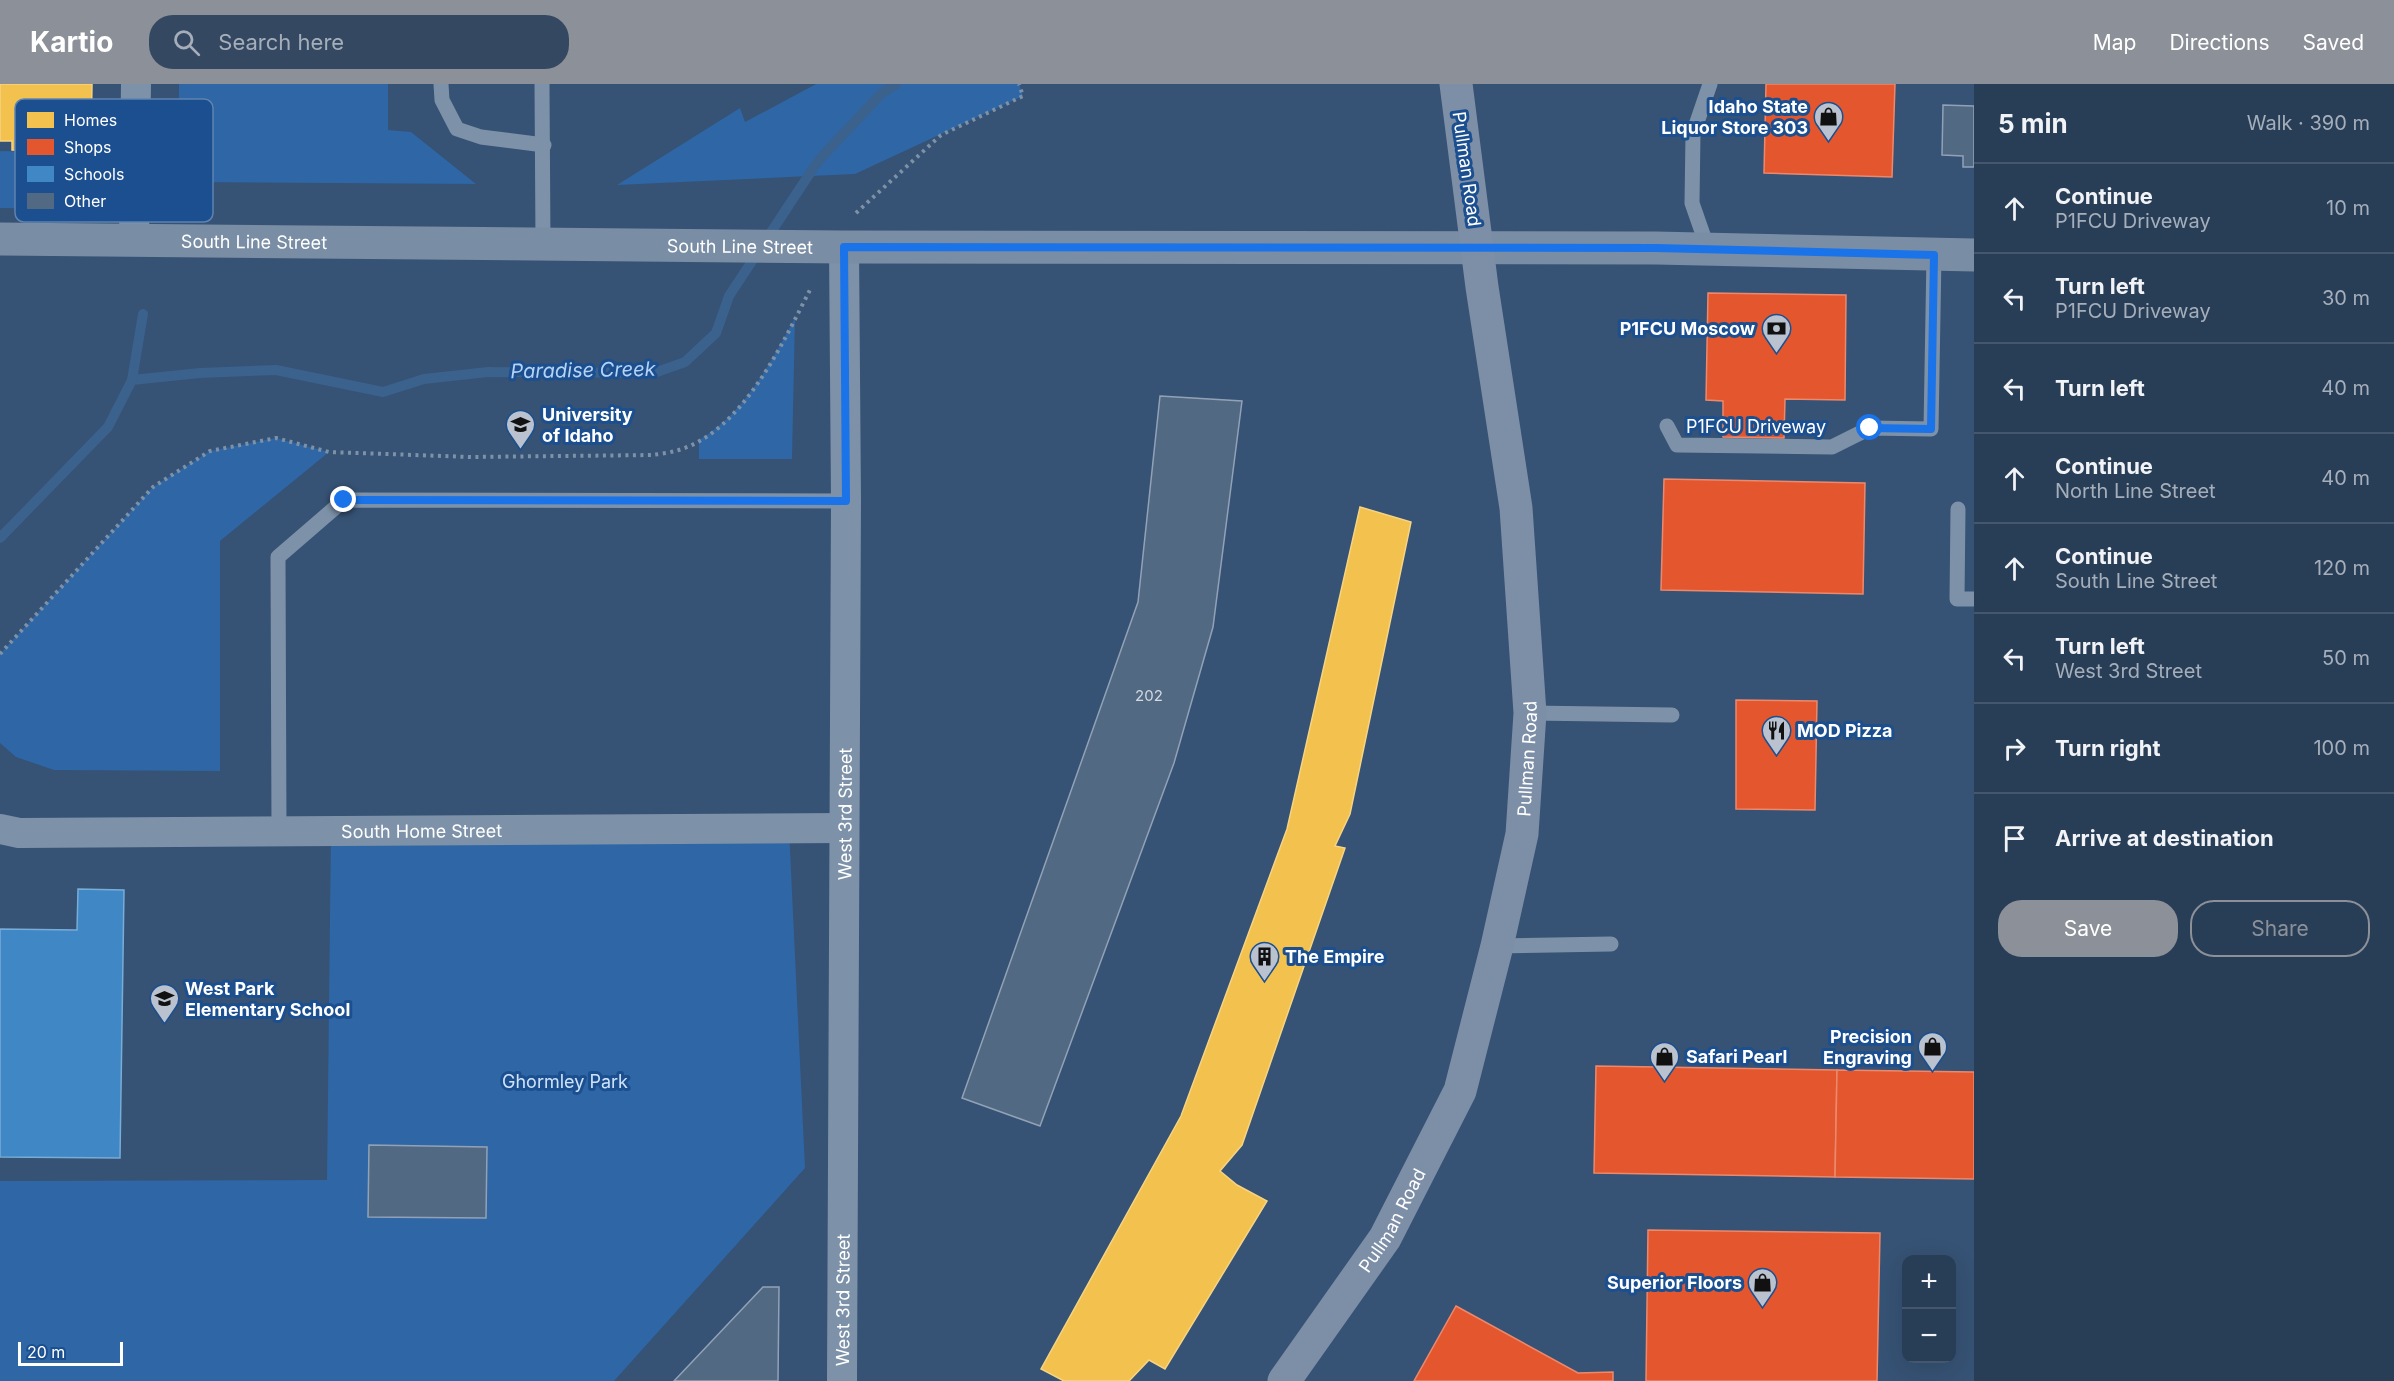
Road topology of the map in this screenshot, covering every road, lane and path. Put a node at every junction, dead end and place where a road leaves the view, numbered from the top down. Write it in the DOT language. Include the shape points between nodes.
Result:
graph roads {
  1 [pos="136,84"];
  2 [pos="441,84"];
  3 [pos="542,84"];
  4 [pos="1019,84"];
  5 [pos="1456,84"];
  6 [pos="1710,84"];
  7 [pos="136,99"];
  8 [pos="544,144"];
  9 [pos="854,215"];
  10 [pos="134,222"];
  11 [pos="0,239"];
  12 [pos="134,239"];
  13 [pos="543,244"];
  14 [pos="844,247"];
  15 [pos="1478,248"];
  16 [pos="1708,249"];
  17 [pos="1961,256"];
  18 [pos="809,291"];
  19 [pos="1667,426"];
  20 [pos="846,501"];
  21 [pos="1958,509"];
  22 [pos="1974,599"];
  23 [pos="0,654"];
  24 [pos="1530,714"];
  25 [pos="1672,715"];
  26 [pos="844,828"];
  27 [pos="0,829"];
  28 [pos="279,831"];
  29 [pos="1611,944"];
  30 [pos="1497,946"];
  31 [pos="842,1381"];
  32 [pos="1284,1381"];
  1 -- 7 [label="street"];
  2 -- 8 [label="lane" via="442,100 458,129 481,137"];
  3 -- 8 [label="lane"];
  4 -- 9 [label="path" via="1023,96 941,135"];
  5 -- 15 [label="main road, Pullman Road"];
  6 -- 16 [label="lane" via="1693,134 1692,203"];
  8 -- 13 [label="lane"];
  10 -- 12 [label="street"];
  11 -- 12 [label="street, South Line Street"];
  12 -- 13 [label="street, South Line Street"];
  13 -- 14 [label="street, South Line Street"];
  14 -- 15 [label="street, South Line Street"];
  14 -- 20 [label="street, West 3rd Street"];
  15 -- 16 [label="street, South Line Street"];
  15 -- 24 [label="main road, Pullman Road" via="1516,508"];
  16 -- 17 [label="street, South Line Street"];
  17 -- 19 [label="lane, P1FCU Driveway" via="1931,429 1870,428 1832,447 1796,447 1677,445"];
  18 -- 23 [label="path" via="744,402 720,427 676,451 481,457 341,453 276,438 210,451 153,487"];
  20 -- 26 [label="street, West 3rd Street"];
  20 -- 28 [label="lane" via="344,500 278,557"];
  21 -- 22 [label="lane" via="1957,599"];
  24 -- 25 [label="lane"];
  24 -- 30 [label="main road, Pullman Road" via="1522,834"];
  26 -- 28 [label="street, South Home Street"];
  26 -- 31 [label="street, West 3rd Street"];
  27 -- 28 [label="street, South Home Street" via="19,833"];
  29 -- 30 [label="lane"];
  30 -- 32 [label="main road, Pullman Road" via="1460,1091 1385,1238"];
}
